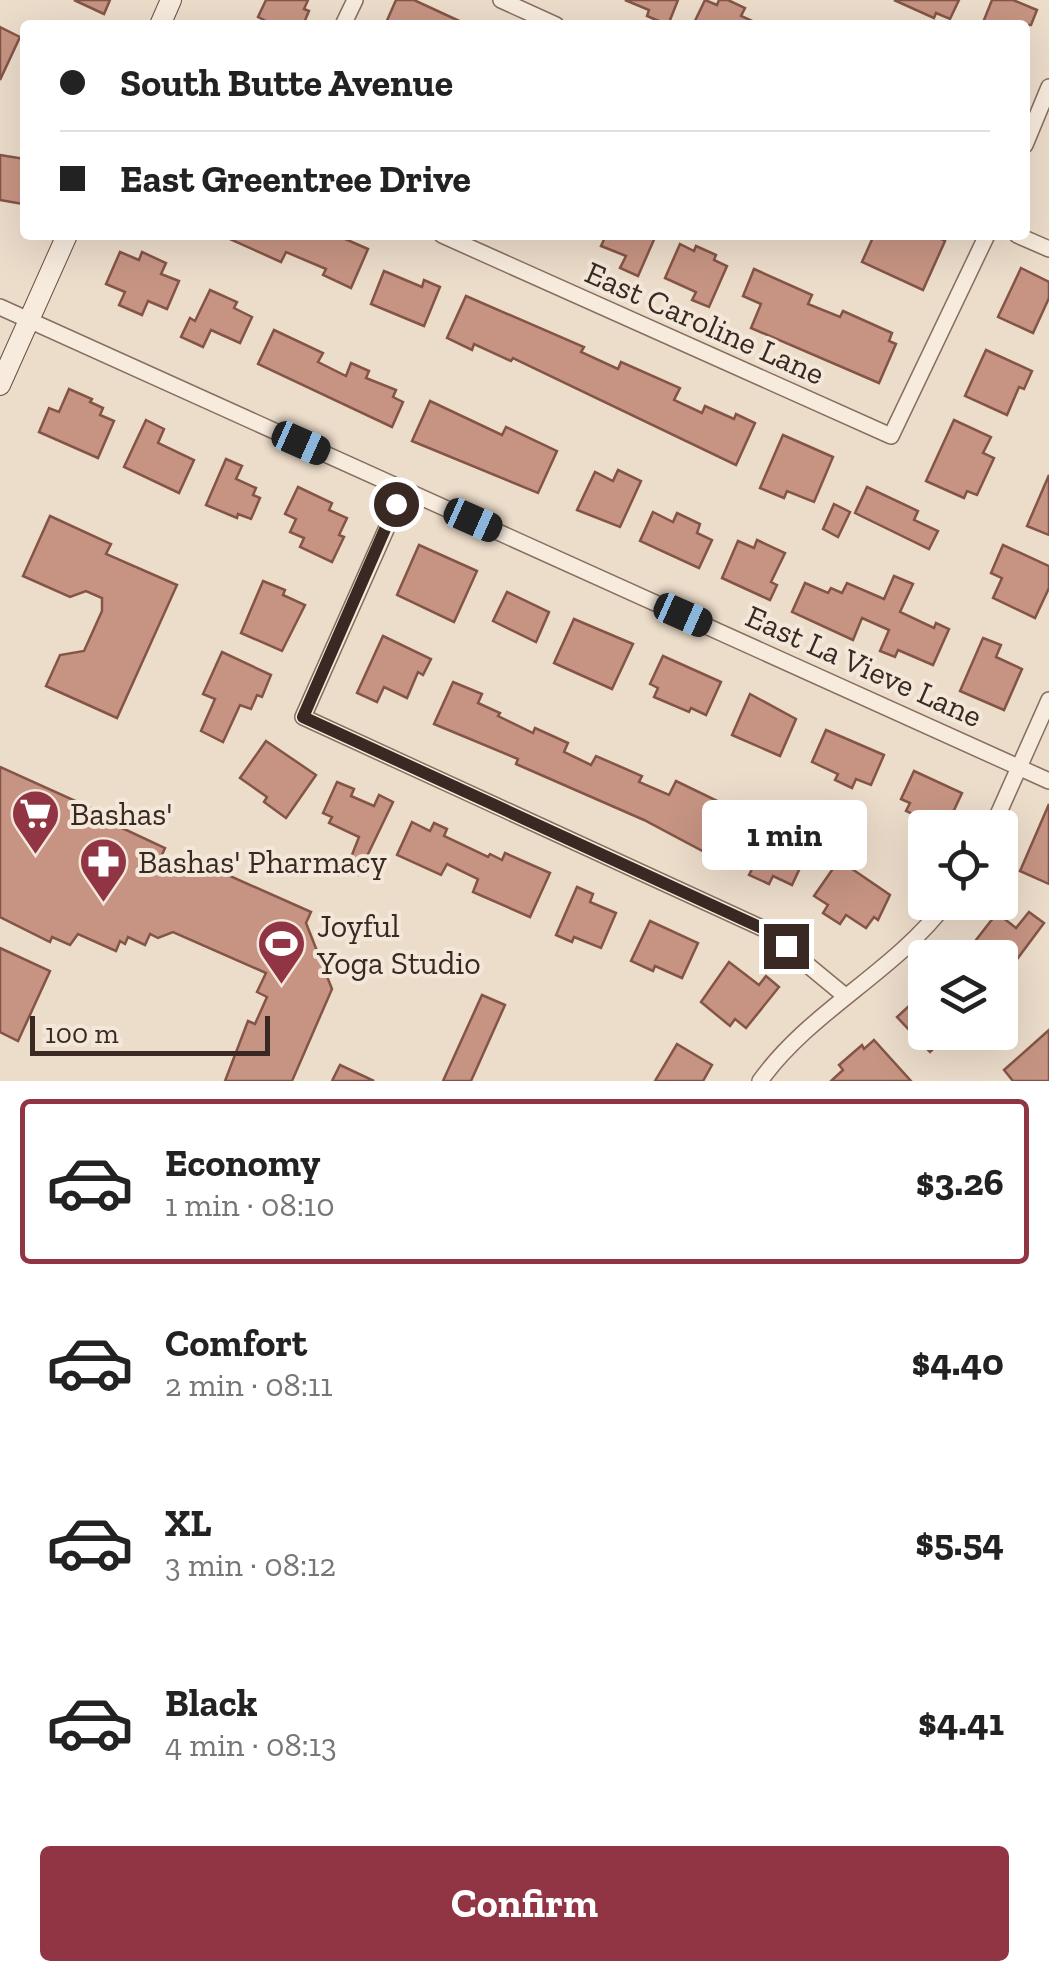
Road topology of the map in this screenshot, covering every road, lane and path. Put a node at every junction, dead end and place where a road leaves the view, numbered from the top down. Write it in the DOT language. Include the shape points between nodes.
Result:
graph roads {
  1 [pos="501,0"];
  2 [pos="545,20"];
  3 [pos="1049,87"];
  4 [pos="1030,132"];
  5 [pos="65,240"];
  6 [pos="453,240"];
  7 [pos="984,240"];
  8 [pos="0,307"];
  9 [pos="29,320"];
  10 [pos="0,385"];
  11 [pos="404,489"];
  12 [pos="1049,700"];
  13 [pos="1019,766"];
  14 [pos="1049,781"];
  15 [pos="1000,810"];
  16 [pos="930,920"];
  17 [pos="844,996"];
  18 [pos="760,1081"];
  1 -- 2 [label="street"];
  3 -- 4 [label="street"];
  5 -- 9 [label="main road"];
  6 -- 7 [label="street, East Caroline Lane" via="891,436"];
  8 -- 9 [label="street, East La Vieve Lane"];
  9 -- 10 [label="main road"];
  9 -- 11 [label="street, East La Vieve Lane"];
  11 -- 13 [label="street, East La Vieve Lane"];
  11 -- 17 [label="street" via="303,717 764,929"];
  12 -- 13 [label="street"];
  13 -- 14 [label="street, East La Vieve Lane"];
  13 -- 15 [label="street"];
  16 -- 17 [label="street"];
  17 -- 18 [label="street"];
}
